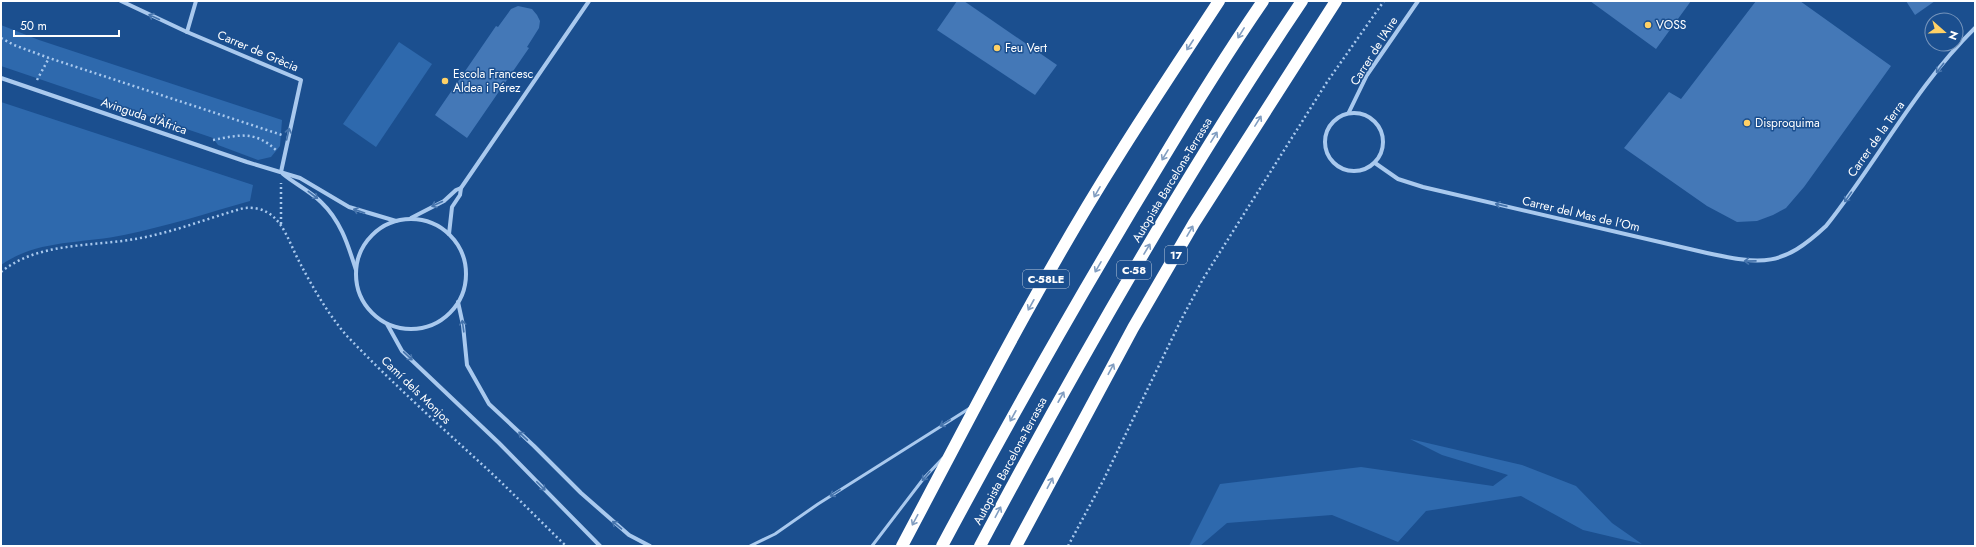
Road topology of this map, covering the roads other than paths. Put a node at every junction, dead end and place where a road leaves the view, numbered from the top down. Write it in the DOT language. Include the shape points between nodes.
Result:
graph roads {
  1 [pos="121,1"];
  2 [pos="196,1"];
  3 [pos="589,1"];
  4 [pos="1219,1"];
  5 [pos="1263,1"];
  6 [pos="1302,1"];
  7 [pos="1336,1"];
  8 [pos="1418,1"];
  9 [pos="1975,28"];
  10 [pos="187,32"];
  11 [pos="1,78"];
  12 [pos="1349,112"];
  13 [pos="1375,163"];
  14 [pos="281,172"];
  15 [pos="461,188"];
  16 [pos="411,218"];
  17 [pos="396,221"];
  18 [pos="449,234"];
  19 [pos="1789,255"];
  20 [pos="357,274"];
  21 [pos="458,302"];
  22 [pos="387,323"];
  23 [pos="978,402"];
  24 [pos="953,448"];
  25 [pos="1031,518"];
  26 [pos="600,546"];
  27 [pos="650,546"];
  28 [pos="750,546"];
  29 [pos="872,546"];
  30 [pos="902,546"];
  31 [pos="942,546"];
  32 [pos="980,546"];
  33 [pos="1016,546"];
  34 [pos="1021,546"];
  10 -- 1 [label="street, Carrer de Grècia, one-way"];
  2 -- 10 [label="street"];
  3 -- 15 [label="street"];
  4 -- 23 [label="highway, C-58LE, one-way" via="1116,158"];
  5 -- 31 [label="highway, Autopista Barcelona-Terrassa / C-58, one-way" via="1117,233"];
  32 -- 6 [label="highway, Autopista Barcelona-Terrassa / C-58, one-way" via="1094,338 1210,143"];
  25 -- 7 [label="highway, 17, one-way" via="1133,328 1194,223"];
  8 -- 12 [label="street, Carrer de l'Aire" via="1367,75"];
  9 -- 19 [label="street, Carrer de la Terra, one-way" via="1925,87 1826,226"];
  14 -- 10 [label="street, Carrer de Grècia, one-way" via="301,80"];
  11 -- 14 [label="street, Avinguda d'Àfrica"];
  12 -- 13 [label="street" via="1360,112 1369,116 1376,121 1381,130 1384,141"];
  12 -- 13 [label="street" via="1337,117 1327,128 1324,143 1329,157 1333,163 1347,171 1364,170"];
  19 -- 13 [label="street, Carrer del Mas de l'Om, one-way" via="1767,260 1742,261 1707,254 1423,187 1398,179"];
  17 -- 14 [label="street, Avinguda d'Àfrica, one-way" via="349,207 300,178"];
  14 -- 20 [label="street, Avinguda d'Àfrica, one-way" via="330,211 344,236"];
  15 -- 16 [label="street, one-way" via="444,201"];
  15 -- 18 [label="street" via="451,212"];
  16 -- 17 [label="street"];
  16 -- 18 [label="street" via="435,224"];
  17 -- 20 [label="street" via="382,227 367,241 358,259"];
  18 -- 21 [label="street" via="458,246 466,276"];
  20 -- 22 [label="street" via="360,294 366,306"];
  21 -- 22 [label="street" via="450,312 431,325 401,328"];
  27 -- 21 [label="street, one-way" via="629,535 580,493 490,404 466,365 463,325"];
  22 -- 26 [label="street, one-way" via="402,351 499,443"];
  23 -- 24 [label="highway, C-58LE"];
  23 -- 28 [label="lane, one-way" via="775,534"];
  24 -- 29 [label="lane, one-way" via="924,478"];
  24 -- 30 [label="highway, C-58LE, one-way"];
  25 -- 33 [label="highway, 17"];
  25 -- 34 [label="lane"];
}
